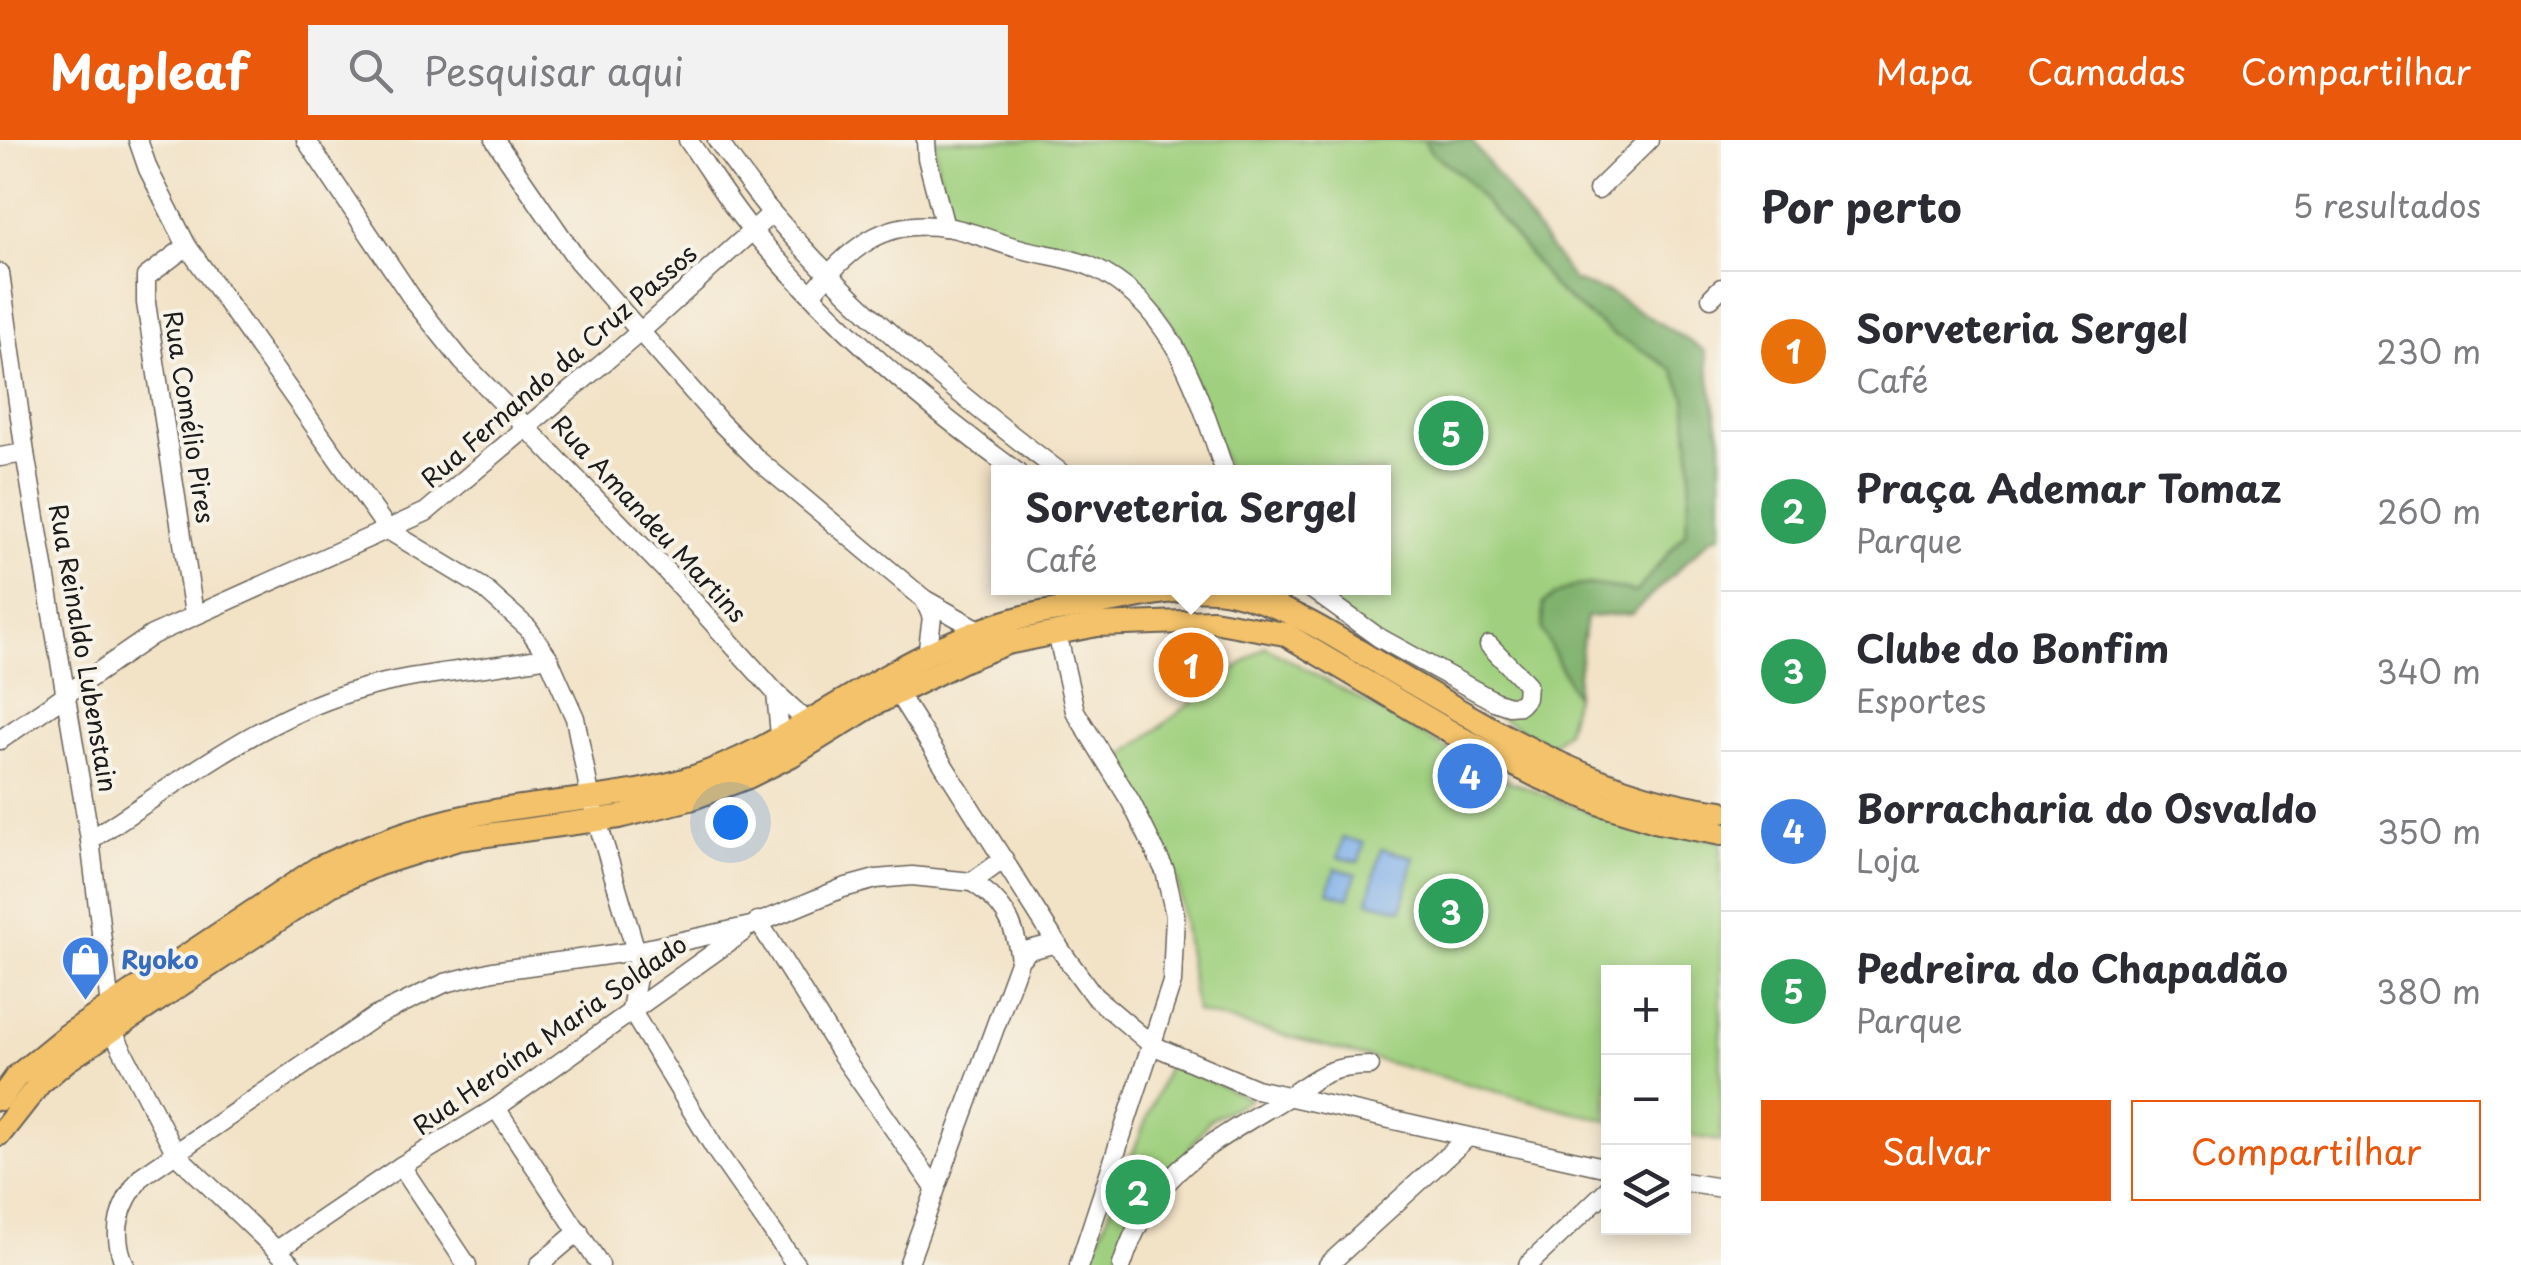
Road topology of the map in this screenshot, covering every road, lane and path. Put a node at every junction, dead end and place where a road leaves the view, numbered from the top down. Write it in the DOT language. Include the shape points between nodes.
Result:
graph roads {
  1 [pos="138,140"];
  2 [pos="306,140"];
  3 [pos="495,140"];
  4 [pos="688,140"];
  5 [pos="717,140"];
  6 [pos="926,140"];
  7 [pos="1649,140"];
  8 [pos="1598,190"];
  9 [pos="772,213"];
  10 [pos="945,227"];
  11 [pos="752,232"];
  12 [pos="186,246"];
  13 [pos="0,272"];
  14 [pos="830,272"];
  15 [pos="811,294"];
  16 [pos="640,332"];
  17 [pos="528,426"];
  18 [pos="25,453"];
  19 [pos="0,456"];
  20 [pos="1007,465"];
  21 [pos="1051,465"];
  22 [pos="1222,465"];
  23 [pos="388,530"];
  24 [pos="1123,595"];
  25 [pos="1137,595"];
  26 [pos="1229,595"];
  27 [pos="1243,595"];
  28 [pos="1320,595"];
  29 [pos="924,599"];
  30 [pos="194,614"];
  31 [pos="1214,621"];
  32 [pos="1150,622"];
  33 [pos="981,632"];
  34 [pos="1057,633"];
  35 [pos="1489,645"];
  36 [pos="928,656"];
  37 [pos="548,657"];
  38 [pos="898,692"];
  39 [pos="776,693"];
  40 [pos="64,694"];
  41 [pos="815,729"];
  42 [pos="780,735"];
  43 [pos="0,740"];
  44 [pos="594,810"];
  45 [pos="1721,812"];
  46 [pos="1721,834"];
  47 [pos="90,840"];
  48 [pos="1004,859"];
  49 [pos="972,882"];
  50 [pos="755,924"];
  51 [pos="1057,943"];
  52 [pos="636,950"];
  53 [pos="1020,959"];
  54 [pos="111,1007"];
  55 [pos="631,1010"];
  56 [pos="114,1032"];
  57 [pos="1152,1045"];
  58 [pos="1370,1066"];
  59 [pos="1289,1096"];
  60 [pos="0,1099"];
  61 [pos="496,1108"];
  62 [pos="0,1134"];
  63 [pos="1468,1137"];
  64 [pos="176,1154"];
  65 [pos="401,1166"];
  66 [pos="1601,1166"];
  67 [pos="1691,1183"];
  68 [pos="935,1188"];
  69 [pos="1721,1188"];
  70 [pos="1601,1196"];
  71 [pos="579,1230"];
  72 [pos="277,1250"];
  73 [pos="125,1265"];
  74 [pos="292,1265"];
  75 [pos="467,1265"];
  76 [pos="540,1265"];
  77 [pos="600,1265"];
  78 [pos="796,1265"];
  79 [pos="908,1265"];
  80 [pos="1079,1265"];
  81 [pos="1122,1265"];
  82 [pos="1328,1265"];
  83 [pos="1528,1265"];
  1 -- 12 [label="street"];
  2 -- 17 [label="street, Rua Amandeu Martins" via="414,301"];
  3 -- 16 [label="street" via="578,261"];
  4 -- 11 [label="street"];
  5 -- 9 [label="street"];
  6 -- 10 [label="street"];
  7 -- 8 [label="street"];
  9 -- 11 [label="street, Rua Fernando da Cruz Passos"];
  9 -- 14 [label="street"];
  10 -- 14 [label="street" via="902,225"];
  10 -- 22 [label="street" via="1088,265 1134,296 1170,336"];
  11 -- 15 [label="street"];
  11 -- 16 [label="street, Rua Fernando da Cruz Passos"];
  12 -- 23 [label="street"];
  12 -- 30 [label="street, Rua Comélio Pires" via="146,277 146,303"];
  13 -- 18 [label="street, Rua Reinaldo Lubenstain"];
  14 -- 15 [label="street"];
  14 -- 21 [label="street" via="916,358"];
  15 -- 20 [label="street" via="945,421"];
  16 -- 17 [label="street, Rua Fernando da Cruz Passos"];
  16 -- 29 [label="street" via="759,461"];
  17 -- 23 [label="street, Rua Fernando da Cruz Passos" via="426,512"];
  17 -- 39 [label="street, Rua Amandeu Martins"];
  18 -- 19 [label="street"];
  18 -- 40 [label="street, Rua Reinaldo Lubenstain"];
  23 -- 30 [label="street, Rua Fernando da Cruz Passos"];
  23 -- 37 [label="street" via="482,587 528,628"];
  24 -- 33 [label="main road"];
  25 -- 32 [label="main road"];
  26 -- 31 [label="main road"];
  27 -- 45 [label="main road" via="1307,620 1576,774"];
  28 -- 35 [label="street" via="1378,637 1494,702 1520,706 1527,684"];
  29 -- 33 [label="street"];
  29 -- 36 [label="street" via="932,617"];
  30 -- 40 [label="street, Rua Fernando da Cruz Passos"];
  31 -- 32 [label="main road"];
  31 -- 46 [label="main road" via="1284,634 1459,737 1602,804"];
  32 -- 34 [label="main road"];
  33 -- 36 [label="main road"];
  34 -- 38 [label="main road" via="1007,643"];
  34 -- 57 [label="street" via="1075,711 1165,871 1175,914 1172,982"];
  36 -- 41 [label="main road" via="890,674"];
  37 -- 44 [label="street" via="574,718"];
  37 -- 47 [label="street" via="348,692 230,749"];
  38 -- 41 [label="main road"];
  38 -- 48 [label="street"];
  39 -- 41 [label="street, Rua Amandeu Martins"];
  39 -- 42 [label="street"];
  40 -- 43 [label="street, Rua Fernando da Cruz Passos"];
  40 -- 47 [label="street, Rua Reinaldo Lubenstain"];
  41 -- 42 [label="main road"];
  41 -- 44 [label="main road" via="792,756 724,787 652,810"];
  42 -- 44 [label="main road" via="689,779"];
  44 -- 52 [label="street"];
  44 -- 54 [label="main road" via="469,816 362,848 318,868"];
  44 -- 56 [label="main road" via="428,846 331,885"];
  47 -- 54 [label="street, Rua Reinaldo Lubenstain"];
  48 -- 49 [label="street"];
  48 -- 51 [label="street"];
  49 -- 50 [label="street" via="876,879"];
  49 -- 53 [label="street" via="1004,908"];
  50 -- 52 [label="street"];
  50 -- 55 [label="street, Rua Heroína Maria Soldado"];
  50 -- 68 [label="street"];
  51 -- 53 [label="street"];
  51 -- 57 [label="street" via="1094,996"];
  52 -- 55 [label="street"];
  52 -- 64 [label="street" via="494,971 415,996 374,1017"];
  53 -- 68 [label="street"];
  54 -- 56 [label="street, Rua Reinaldo Lubenstain"];
  54 -- 60 [label="main road" via="38,1057"];
  55 -- 61 [label="street, Rua Heroína Maria Soldado"];
  55 -- 78 [label="street"];
  56 -- 62 [label="main road" via="40,1083"];
  56 -- 64 [label="street"];
  57 -- 59 [label="street" via="1256,1090"];
  57 -- 80 [label="street"];
  58 -- 59 [label="street" via="1330,1069"];
  59 -- 63 [label="street"];
  59 -- 81 [label="street" via="1194,1154 1158,1191"];
  61 -- 65 [label="street, Rua Heroína Maria Soldado"];
  61 -- 71 [label="street"];
  63 -- 66 [label="street"];
  63 -- 82 [label="street"];
  64 -- 72 [label="street"];
  64 -- 73 [label="street" via="142,1176 125,1197 118,1224"];
  65 -- 72 [label="street, Rua Heroína Maria Soldado"];
  65 -- 75 [label="street"];
  67 -- 69 [label="street"];
  68 -- 79 [label="street"];
  70 -- 83 [label="street"];
  71 -- 76 [label="street"];
  71 -- 77 [label="street"];
  72 -- 74 [label="street"];
}
